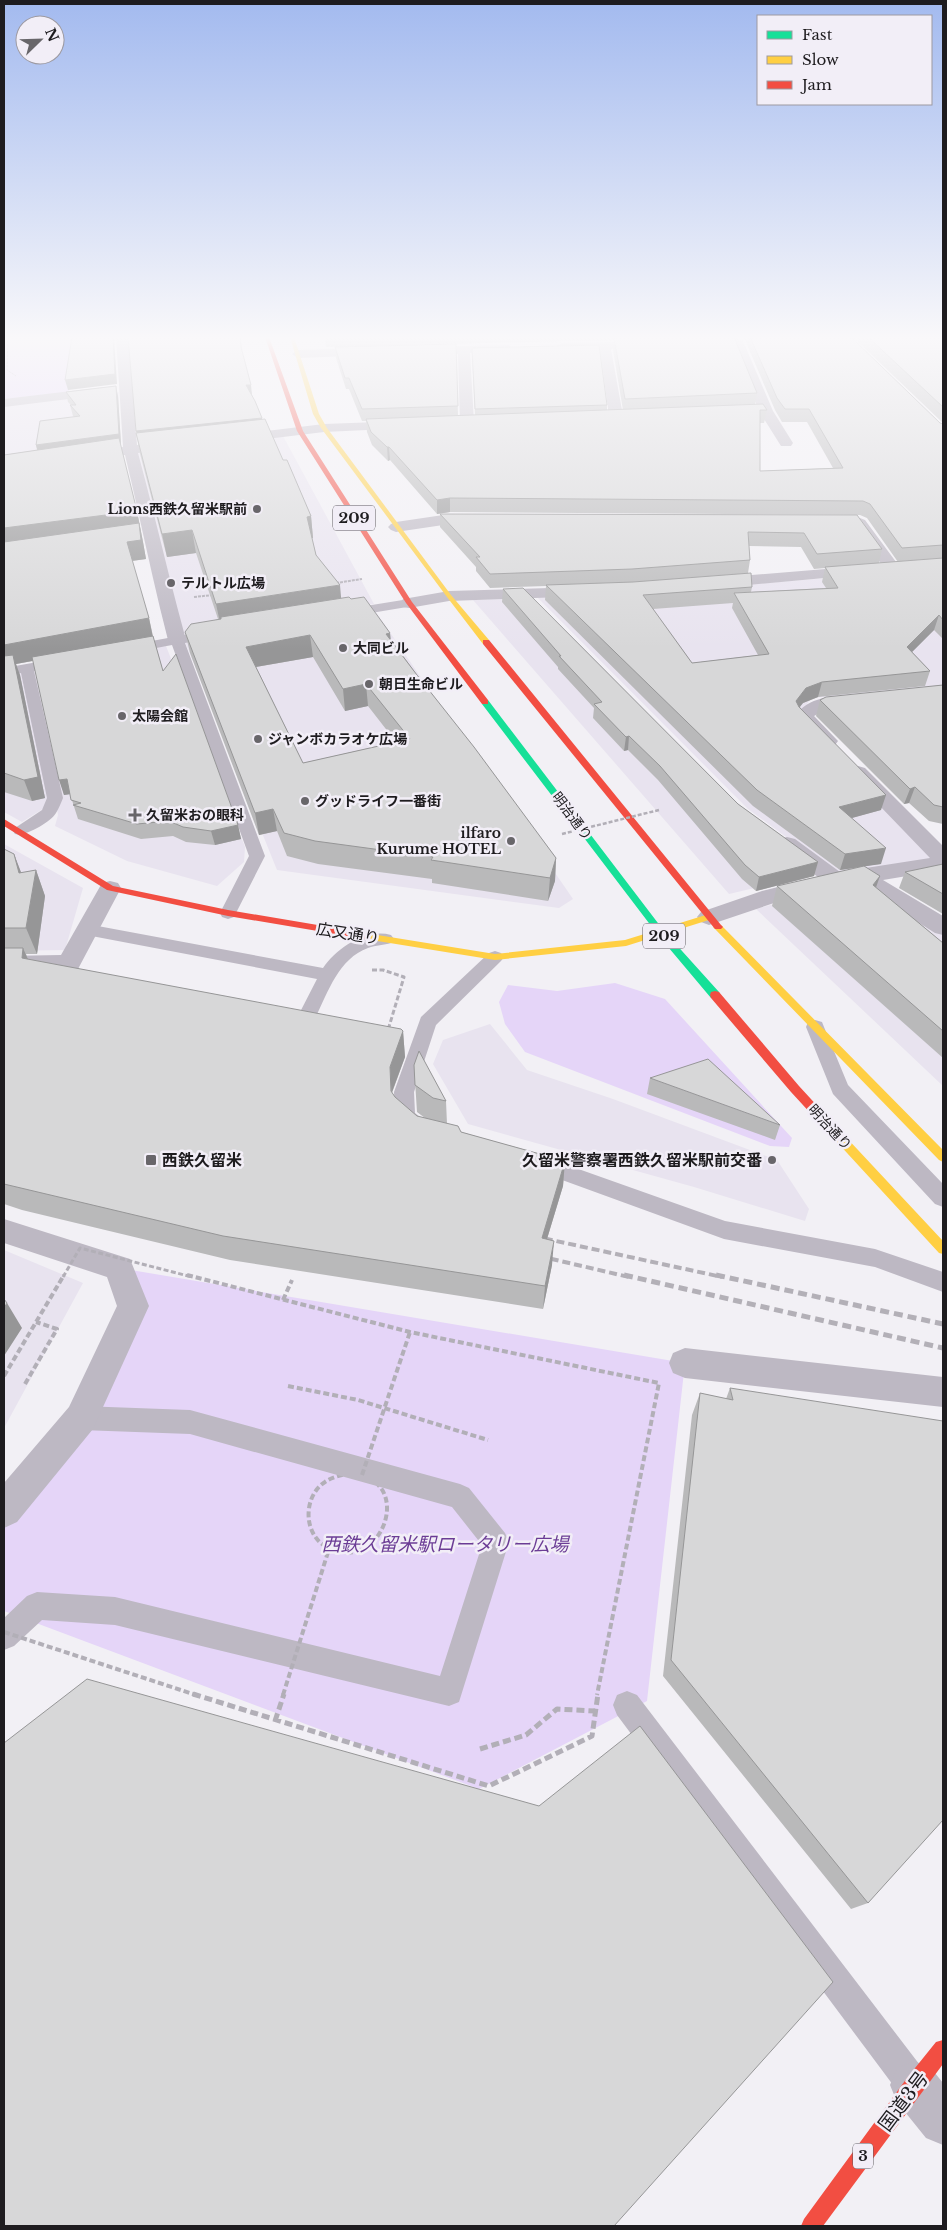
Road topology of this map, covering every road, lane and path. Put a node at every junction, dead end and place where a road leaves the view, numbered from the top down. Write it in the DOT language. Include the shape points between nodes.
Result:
graph roads {
  1 [pos="129,441"];
  2 [pos="306,441"];
  3 [pos="334,441"];
  4 [pos="192,443"];
  5 [pos="130,449"];
  6 [pos="72,457"];
  7 [pos="490,520"];
  8 [pos="840,522"];
  9 [pos="396,526"];
  10 [pos="152,534"];
  11 [pos="134,537"];
  12 [pos="910,568"];
  13 [pos="893,569"];
  14 [pos="390,575"];
  15 [pos="332,584"];
  16 [pos="697,584"];
  17 [pos="603,591"];
  18 [pos="221,594"];
  19 [pos="528,594"];
  20 [pos="449,596"];
  21 [pos="166,599"];
  22 [pos="409,603"];
  23 [pos="333,615"];
  24 [pos="548,615"];
  25 [pos="206,635"];
  26 [pos="177,640"];
  27 [pos="120,650"];
  28 [pos="74,659"];
  29 [pos="27,668"];
  30 [pos="4,672"];
  31 [pos="876,699"];
  32 [pos="658,810"];
  33 [pos="4,822"];
  34 [pos="20,831"];
  35 [pos="562,834"];
  36 [pos="775,835"];
  37 [pos="943,858"];
  38 [pos="943,863"];
  39 [pos="860,875"];
  40 [pos="836,880"];
  41 [pos="110,888"];
  42 [pos="228,913"];
  43 [pos="709,917"];
  44 [pos="943,927"];
  45 [pos="87,930"];
  46 [pos="661,933"];
  47 [pos="384,939"];
  48 [pos="494,957"];
  49 [pos="4,964"];
  50 [pos="367,970"];
  51 [pos="328,975"];
  52 [pos="274,1018"];
  53 [pos="815,1027"];
  54 [pos="387,1032"];
  55 [pos="436,1136"];
  56 [pos="943,1157"];
  57 [pos="523,1158"];
  58 [pos="943,1198"];
  59 [pos="4,1231"];
  60 [pos="943,1249"];
  61 [pos="292,1280"];
  62 [pos="943,1282"];
  63 [pos="283,1300"];
  64 [pos="36,1322"];
  65 [pos="410,1332"];
  66 [pos="685,1363"];
  67 [pos="4,1376"];
  68 [pos="25,1384"];
  69 [pos="288,1386"];
  70 [pos="943,1392"];
  71 [pos="385,1407"];
  72 [pos="81,1418"];
  73 [pos="488,1440"];
  74 [pos="362,1475"];
  75 [pos="4,1510"];
  76 [pos="329,1549"];
  77 [pos="4,1632"];
  78 [pos="4,1636"];
  79 [pos="627,1706"];
  80 [pos="596,1711"];
  81 [pos="275,1721"];
  82 [pos="480,1750"];
  83 [pos="943,2049"];
  84 [pos="914,2085"];
  85 [pos="943,2121"];
  86 [pos="811,2226"];
  1 -- 5 [label="street"];
  2 -- 14 [label="main road, 明治通り / 209"];
  3 -- 9 [label="main road, 209"];
  4 -- 5 [label="street"];
  5 -- 6 [label="street"];
  5 -- 10 [label="street"];
  7 -- 9 [label="street" via="450,519"];
  8 -- 13 [label="street" via="860,522"];
  9 -- 20 [label="main road, 209"];
  10 -- 11 [label="street"];
  10 -- 21 [label="street"];
  12 -- 13 [label="street"];
  13 -- 16 [label="street"];
  14 -- 15 [label="path"];
  14 -- 22 [label="main road, 明治通り / 209"];
  17 -- 19 [label="street"];
  18 -- 21 [label="path"];
  19 -- 20 [label="street"];
  19 -- 24 [label="street"];
  20 -- 22 [label="street"];
  20 -- 43 [label="main road, 209"];
  21 -- 26 [label="street"];
  22 -- 23 [label="lane"];
  22 -- 46 [label="main road, 明治通り / 209"];
  25 -- 26 [label="lane"];
  26 -- 27 [label="lane"];
  26 -- 42 [label="lane" via="258,856"];
  28 -- 29 [label="lane"];
  29 -- 30 [label="lane"];
  29 -- 34 [label="lane" via="55,798 49,812"];
  31 -- 37 [label="street" via="819,705 808,709 804,716"];
  32 -- 35 [label="path, bridge"];
  33 -- 34 [label="main road, 広又通り"];
  34 -- 41 [label="main road, 広又通り"];
  36 -- 40 [label="street"];
  38 -- 39 [label="street"];
  39 -- 40 [label="street"];
  39 -- 44 [label="street"];
  40 -- 43 [label="street" via="770,896"];
  41 -- 42 [label="main road, 広又通り"];
  41 -- 45 [label="street"];
  42 -- 47 [label="main road, 広又通り"];
  43 -- 46 [label="main road, 広又通り"];
  43 -- 53 [label="main road, 209"];
  45 -- 49 [label="street" via="75,971"];
  45 -- 51 [label="lane"];
  46 -- 48 [label="main road, 広又通り" via="626,943"];
  46 -- 60 [label="main road, 明治通り / 209" via="796,1089"];
  47 -- 48 [label="main road, 広又通り"];
  47 -- 51 [label="lane" via="361,944 348,952"];
  48 -- 55 [label="lane" via="428,1022 404,1092 405,1116 426,1134"];
  50 -- 54 [label="path" via="383,970 404,977"];
  51 -- 52 [label="lane" via="303,1023"];
  53 -- 56 [label="main road, 209"];
  53 -- 58 [label="lane" via="840,1089"];
  57 -- 62 [label="lane" via="724,1230 875,1258"];
  59 -- 72 [label="street" via="119,1268 133,1306"];
  61 -- 63 [label="path"];
  63 -- 64 [label="path, bridge" via="80,1248"];
  63 -- 65 [label="path, bridge"];
  64 -- 67 [label="path, bridge"];
  64 -- 68 [label="path" via="57,1329"];
  65 -- 71 [label="path, bridge"];
  65 -- 80 [label="path, bridge" via="659,1383"];
  66 -- 70 [label="street"];
  69 -- 71 [label="path"];
  71 -- 73 [label="path"];
  71 -- 74 [label="path, bridge"];
  72 -- 75 [label="street"];
  72 -- 78 [label="lane" via="190,1422 460,1496 496,1542 449,1692 115,1611 37,1606"];
  74 -- 76 [label="path" via="336,1476 315,1492 308,1518 311,1531"];
  74 -- 76 [label="path" via="382,1489 388,1513 385,1526 377,1537 361,1548 342,1552"];
  76 -- 81 [label="path, bridge"];
  77 -- 81 [label="path, bridge"];
  79 -- 84 [label="lane"];
  80 -- 81 [label="path, bridge" via="592,1736 488,1786"];
  80 -- 82 [label="path" via="557,1708 526,1735"];
  83 -- 84 [label="main road, 国道3号 / 3"];
  84 -- 85 [label="street"];
  84 -- 86 [label="main road, 国道3号 / 3"];
}
